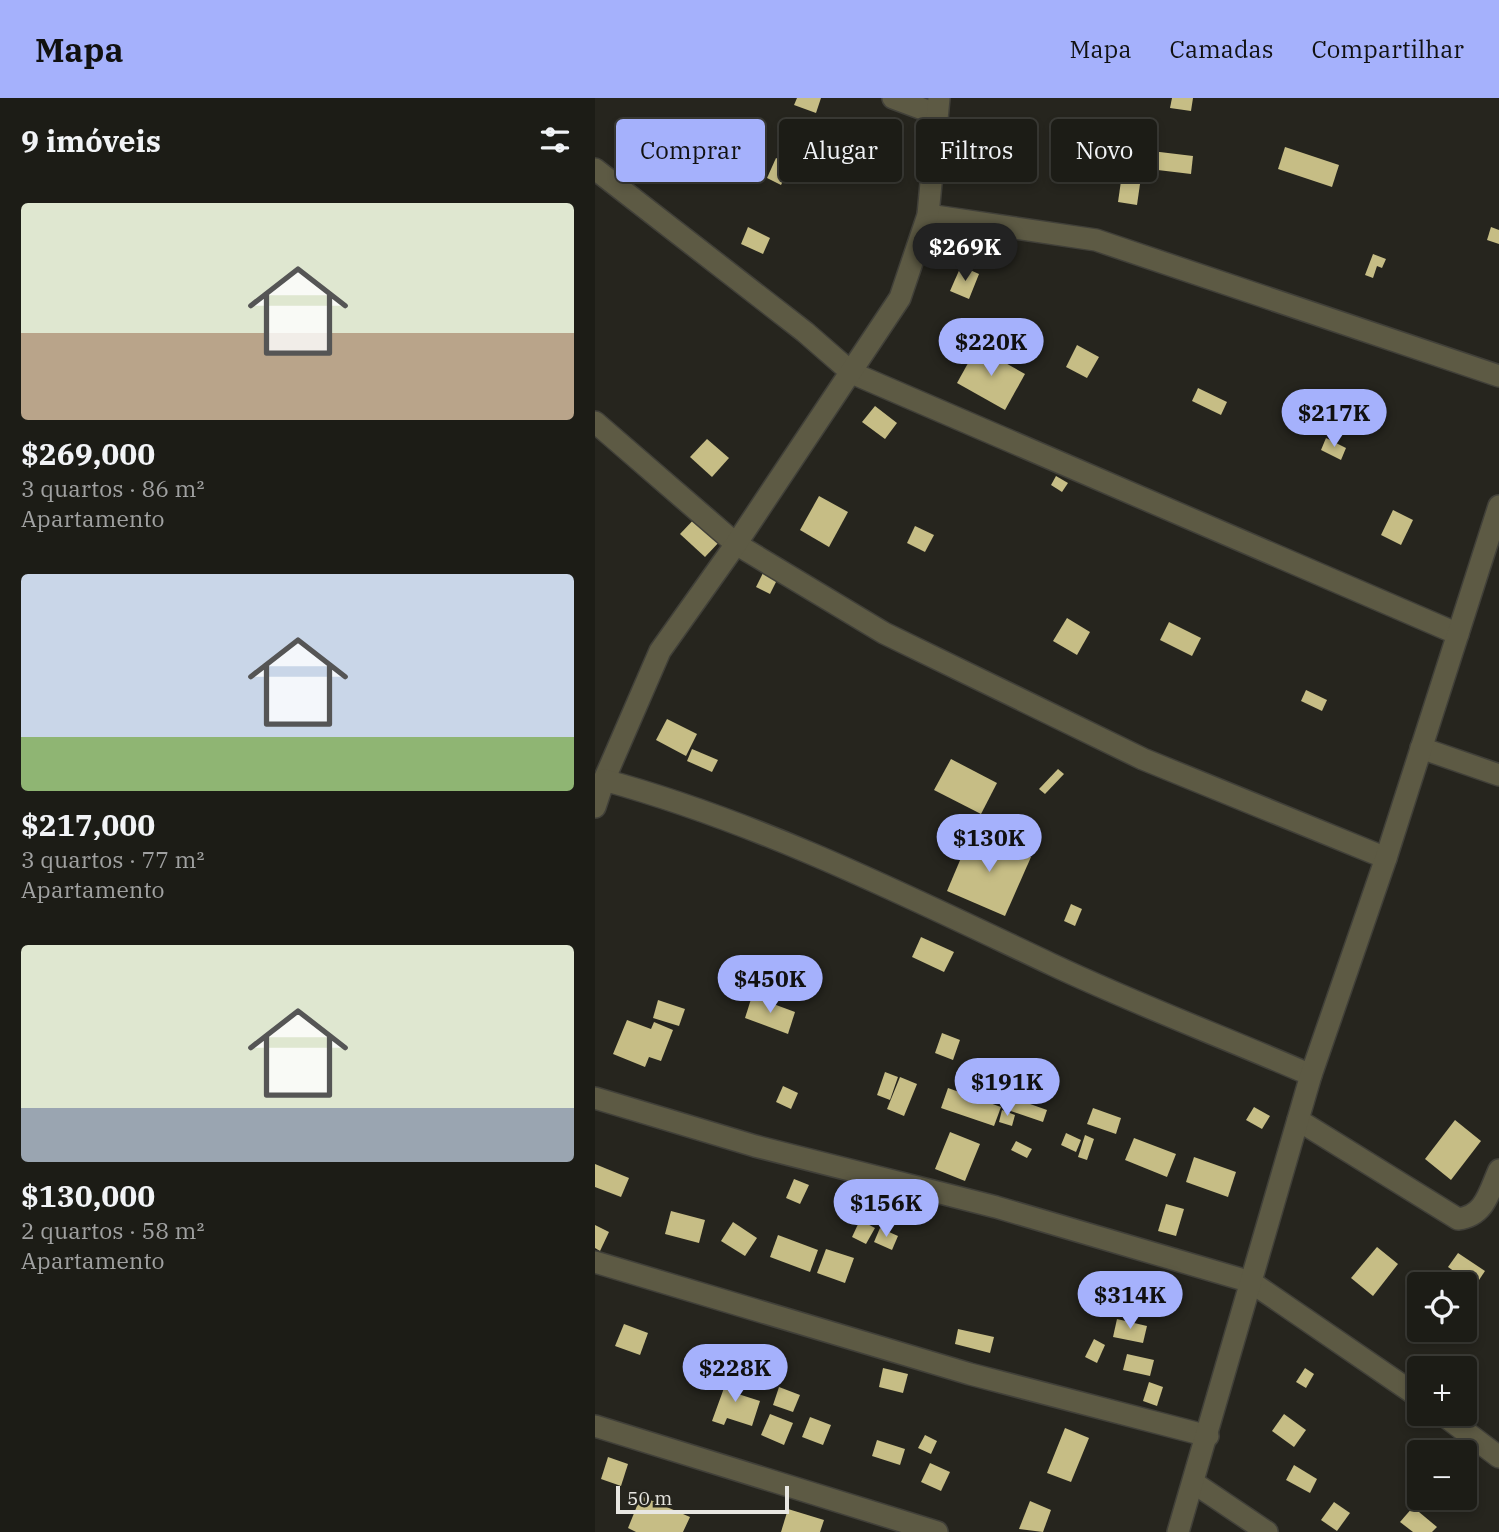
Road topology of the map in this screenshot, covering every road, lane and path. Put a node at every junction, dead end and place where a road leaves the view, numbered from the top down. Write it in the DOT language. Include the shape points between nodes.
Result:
graph roads {
  1 [pos="893,98"];
  2 [pos="937,106"];
  3 [pos="595,169"];
  4 [pos="928,215"];
  5 [pos="852,373"];
  6 [pos="1499,376"];
  7 [pos="595,422"];
  8 [pos="1499,506"];
  9 [pos="736,544"];
  10 [pos="1458,634"];
  11 [pos="1421,748"];
  12 [pos="1499,775"];
  13 [pos="604,780"];
  14 [pos="595,807"];
  15 [pos="1386,858"];
  16 [pos="1311,1075"];
  17 [pos="595,1098"];
  18 [pos="1298,1120"];
  19 [pos="1499,1170"];
  20 [pos="595,1262"];
  21 [pos="1251,1282"];
  22 [pos="1407,1389"];
  23 [pos="595,1426"];
  24 [pos="1458,1426"];
  25 [pos="1208,1436"];
  26 [pos="1499,1457"];
  27 [pos="1194,1483"];
  28 [pos="937,1532"];
  29 [pos="1178,1532"];
  30 [pos="1267,1532"];
  1 -- 2 [label="street"];
  2 -- 4 [label="street"];
  3 -- 5 [label="street"];
  4 -- 5 [label="street" via="900,298"];
  4 -- 6 [label="street" via="1096,240"];
  5 -- 9 [label="street"];
  5 -- 10 [label="street"];
  7 -- 9 [label="street"];
  8 -- 10 [label="street"];
  9 -- 13 [label="street" via="660,651"];
  9 -- 15 [label="street" via="884,634 1143,759"];
  10 -- 11 [label="street"];
  11 -- 12 [label="street"];
  11 -- 15 [label="street"];
  13 -- 14 [label="street"];
  13 -- 16 [label="street" via="657,795 874,878 1056,966"];
  15 -- 16 [label="street"];
  16 -- 18 [label="street"];
  17 -- 21 [label="street"];
  18 -- 19 [label="street" via="1458,1219 1473,1217 1483,1208"];
  18 -- 21 [label="street"];
  20 -- 25 [label="street" via="969,1374"];
  21 -- 22 [label="street"];
  21 -- 25 [label="street"];
  23 -- 28 [label="street"];
  24 -- 26 [label="street"];
  25 -- 27 [label="street"];
  27 -- 29 [label="street"];
  27 -- 30 [label="street"];
}
